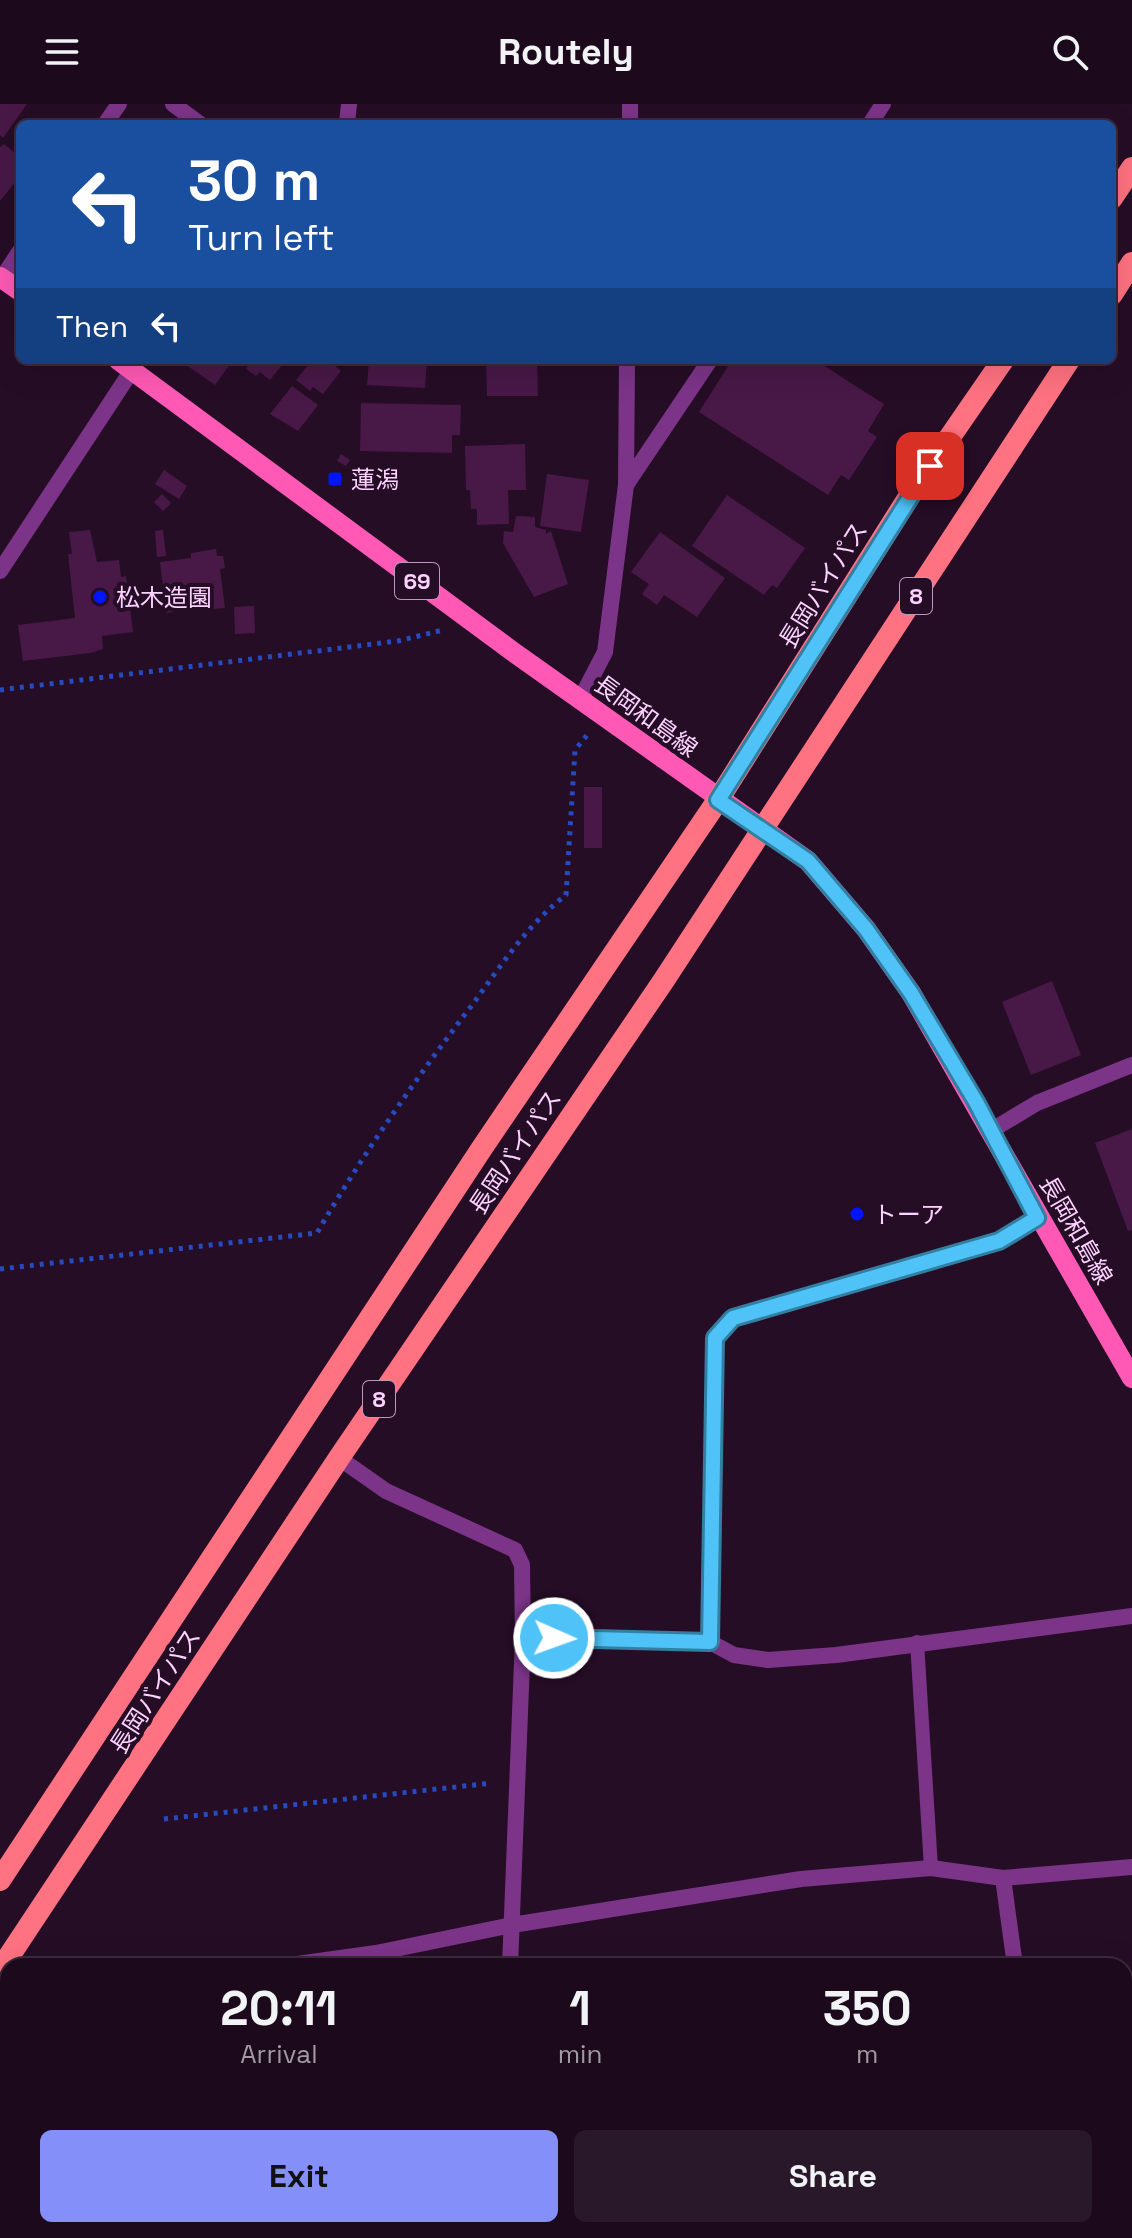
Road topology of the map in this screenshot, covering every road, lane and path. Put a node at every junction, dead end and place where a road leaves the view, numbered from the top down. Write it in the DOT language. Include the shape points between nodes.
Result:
graph roads {
  1 [pos="173,104"];
  2 [pos="195,120"];
  3 [pos="1132,168"];
  4 [pos="1116,192"];
  5 [pos="16,256"];
  6 [pos="1132,263"];
  7 [pos="1,277"];
  8 [pos="1116,288"];
  9 [pos="627,364"];
  10 [pos="707,364"];
  11 [pos="1000,364"];
  12 [pos="1066,364"];
  13 [pos="125,365"];
  14 [pos="626,485"];
  15 [pos="0,571"];
  16 [pos="474,623"];
  17 [pos="0,690"];
  18 [pos="580,700"];
  19 [pos="603,716"];
  20 [pos="718,800"];
  21 [pos="762,831"];
  22 [pos="1132,1065"];
  23 [pos="992,1130"];
  24 [pos="1037,1218"];
  25 [pos="0,1269"];
  26 [pos="1132,1378"];
  27 [pos="339,1458"];
  28 [pos="1132,1616"];
  29 [pos="523,1637"];
  30 [pos="710,1642"];
  31 [pos="917,1642"];
  32 [pos="515,1781"];
  33 [pos="164,1819"];
  34 [pos="1132,1867"];
  35 [pos="931,1868"];
  36 [pos="1003,1878"];
  37 [pos="0,1880"];
  38 [pos="512,1925"];
  39 [pos="8,1958"];
  40 [pos="340,1958"];
  41 [pos="510,1958"];
  42 [pos="1014,1958"];
  1 -- 2 [label="street"];
  3 -- 4 [label="highway"];
  5 -- 7 [label="street"];
  6 -- 8 [label="highway"];
  9 -- 14 [label="street"];
  10 -- 14 [label="street"];
  11 -- 20 [label="highway, 長岡バイパス / 8" via="912,492"];
  12 -- 21 [label="highway, 長岡バイパス / 8"];
  13 -- 15 [label="street"];
  13 -- 16 [label="main road, 長岡和島線 / 69"];
  14 -- 18 [label="street" via="605,652"];
  16 -- 17 [label="path" via="398,641"];
  16 -- 18 [label="main road, 長岡和島線 / 69"];
  18 -- 19 [label="main road, 長岡和島線 / 69"];
  19 -- 20 [label="main road, 長岡和島線 / 69"];
  19 -- 25 [label="path" via="575,750 566,895 540,915 452,1032 363,1154 317,1233"];
  20 -- 21 [label="main road, 長岡和島線 / 69"];
  20 -- 37 [label="highway, 長岡バイパス / 8"];
  21 -- 23 [label="main road, 長岡和島線 / 69" via="808,861 866,929 911,993"];
  21 -- 27 [label="highway, 長岡バイパス / 8"];
  22 -- 23 [label="street" via="1037,1103"];
  23 -- 24 [label="main road, 長岡和島線 / 69"];
  24 -- 26 [label="main road, 長岡和島線 / 69"];
  24 -- 30 [label="street" via="999,1241 733,1318 715,1338"];
  27 -- 29 [label="street" via="386,1491 515,1550 522,1565"];
  27 -- 39 [label="highway, 長岡バイパス / 8"];
  28 -- 31 [label="street"];
  29 -- 30 [label="lane"];
  29 -- 32 [label="street"];
  30 -- 31 [label="street" via="734,1655 768,1660"];
  31 -- 35 [label="lane"];
  32 -- 33 [label="path"];
  32 -- 38 [label="street"];
  34 -- 36 [label="street"];
  35 -- 36 [label="street"];
  35 -- 38 [label="street" via="801,1879"];
  36 -- 42 [label="street"];
  38 -- 40 [label="street"];
  38 -- 41 [label="street"];
}
